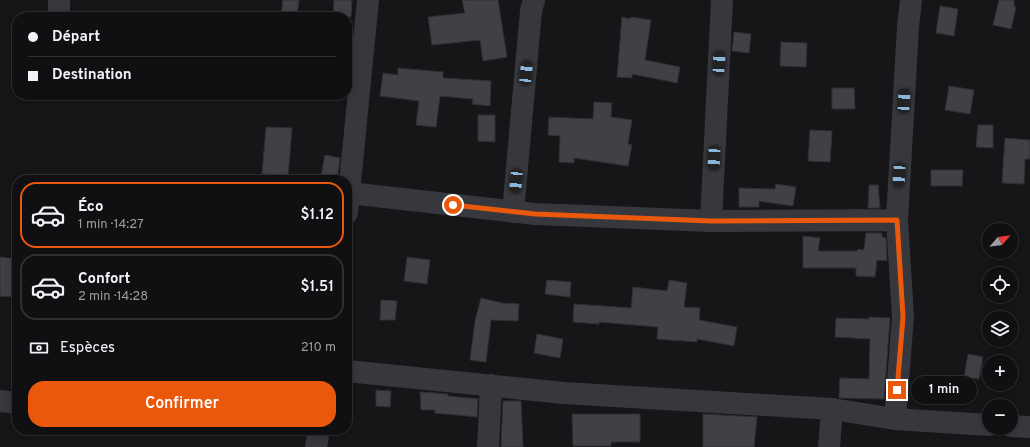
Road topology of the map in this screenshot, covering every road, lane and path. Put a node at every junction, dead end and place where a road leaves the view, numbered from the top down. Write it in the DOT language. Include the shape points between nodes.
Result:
graph roads {
  1 [pos="368,0"];
  2 [pos="534,0"];
  3 [pos="722,0"];
  4 [pos="911,0"];
  5 [pos="351,175"];
  6 [pos="352,203"];
  7 [pos="513,212"];
  8 [pos="897,220"];
  9 [pos="711,221"];
  10 [pos="352,371"];
  11 [pos="491,385"];
  12 [pos="0,401"];
  13 [pos="12,402"];
  14 [pos="832,409"];
  15 [pos="895,419"];
  16 [pos="982,425"];
  17 [pos="1018,426"];
  18 [pos="1030,427"];
  19 [pos="318,435"];
  20 [pos="316,447"];
  21 [pos="488,447"];
  22 [pos="829,447"];
  1 -- 5 [label="street"];
  2 -- 7 [label="street"];
  3 -- 9 [label="street"];
  4 -- 8 [label="street"];
  6 -- 7 [label="street"];
  7 -- 9 [label="street"];
  8 -- 9 [label="street"];
  8 -- 15 [label="street" via="903,317"];
  10 -- 11 [label="street"];
  11 -- 14 [label="street" via="564,393"];
  11 -- 21 [label="street"];
  12 -- 13 [label="street"];
  14 -- 15 [label="street"];
  14 -- 22 [label="street"];
  15 -- 16 [label="street"];
  17 -- 18 [label="street"];
  19 -- 20 [label="street"];
}
